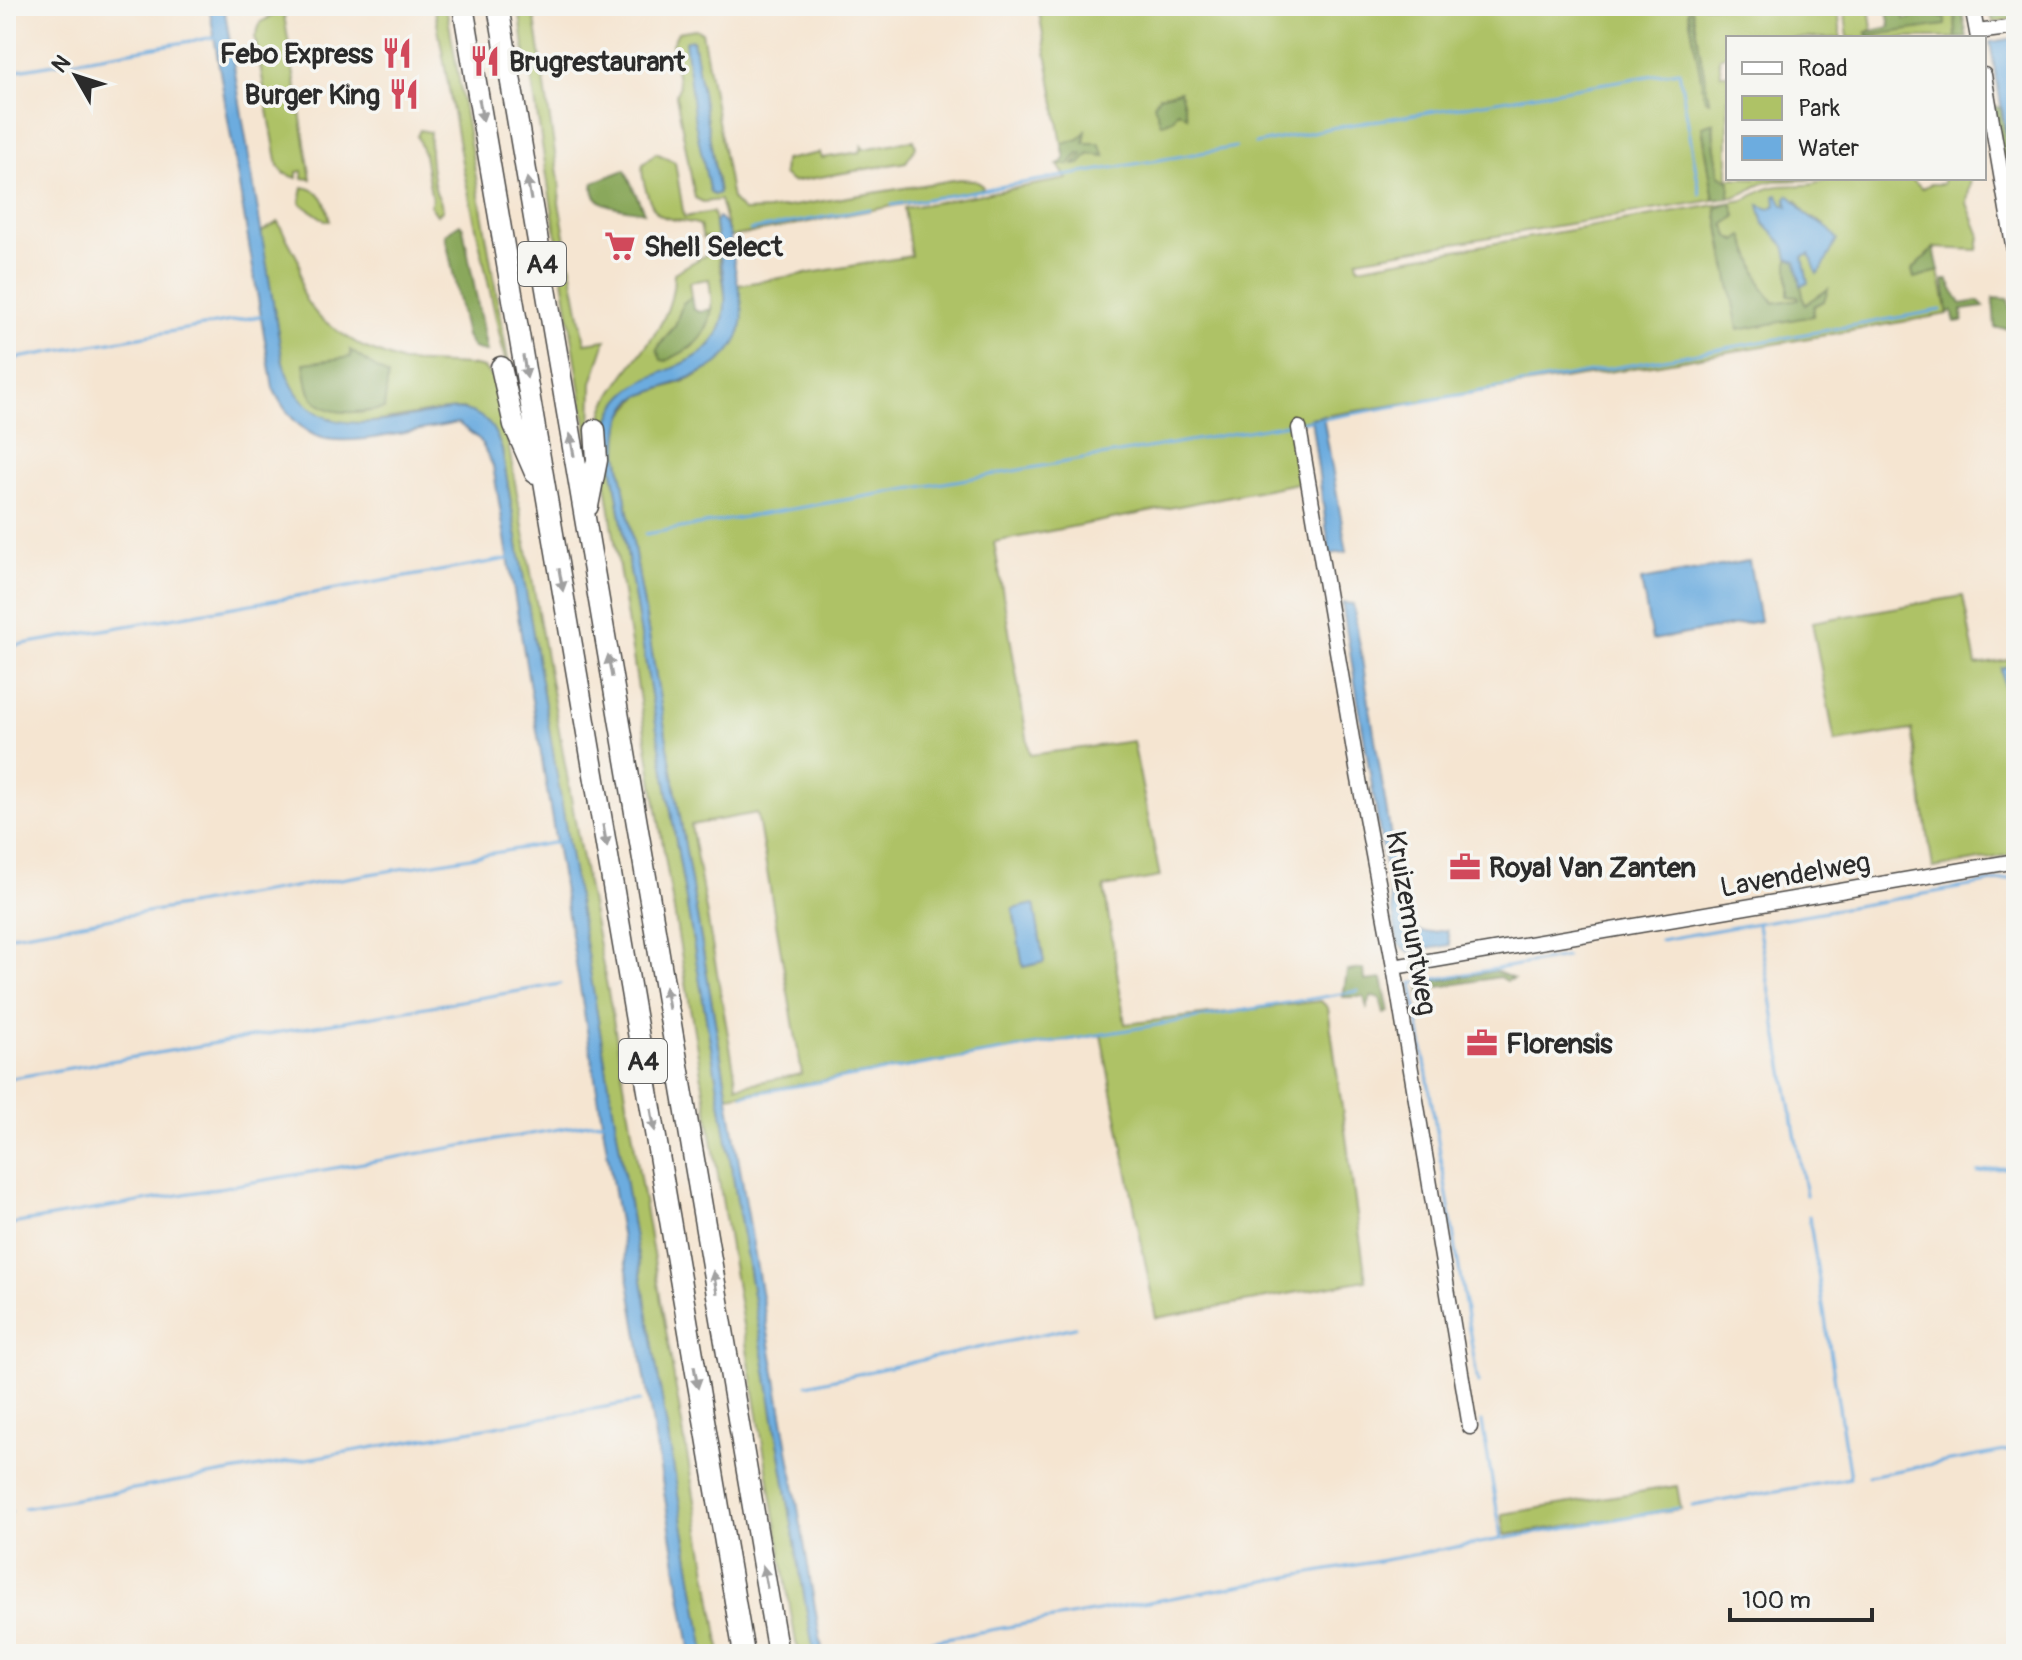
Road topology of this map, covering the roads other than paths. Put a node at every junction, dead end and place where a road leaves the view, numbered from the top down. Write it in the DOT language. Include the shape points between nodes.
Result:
graph roads {
  1 [pos="463,6"];
  2 [pos="498,6"];
  3 [pos="1972,6"];
  4 [pos="2016,27"];
  5 [pos="1977,35"];
  6 [pos="1986,87"];
  7 [pos="2016,262"];
  8 [pos="501,367"];
  9 [pos="1299,428"];
  10 [pos="595,430"];
  11 [pos="548,503"];
  12 [pos="585,522"];
  13 [pos="2016,861"];
  14 [pos="1394,967"];
  15 [pos="1470,1427"];
  16 [pos="744,1654"];
  17 [pos="778,1654"];
  1 -- 11 [label="highway, A4, one-way"];
  12 -- 2 [label="highway, A4, one-way"];
  3 -- 5 [label="street"];
  4 -- 5 [label="street"];
  6 -- 7 [label="street"];
  8 -- 11 [label="highway, A4" via="514,425"];
  9 -- 14 [label="street, Kruizemuntweg"];
  10 -- 12 [label="highway, A4" via="597,460"];
  11 -- 16 [label="highway, A4, one-way"];
  17 -- 12 [label="highway, A4, one-way"];
  13 -- 14 [label="street, Lavendelweg"];
  14 -- 15 [label="street, Kruizemuntweg"];
}
